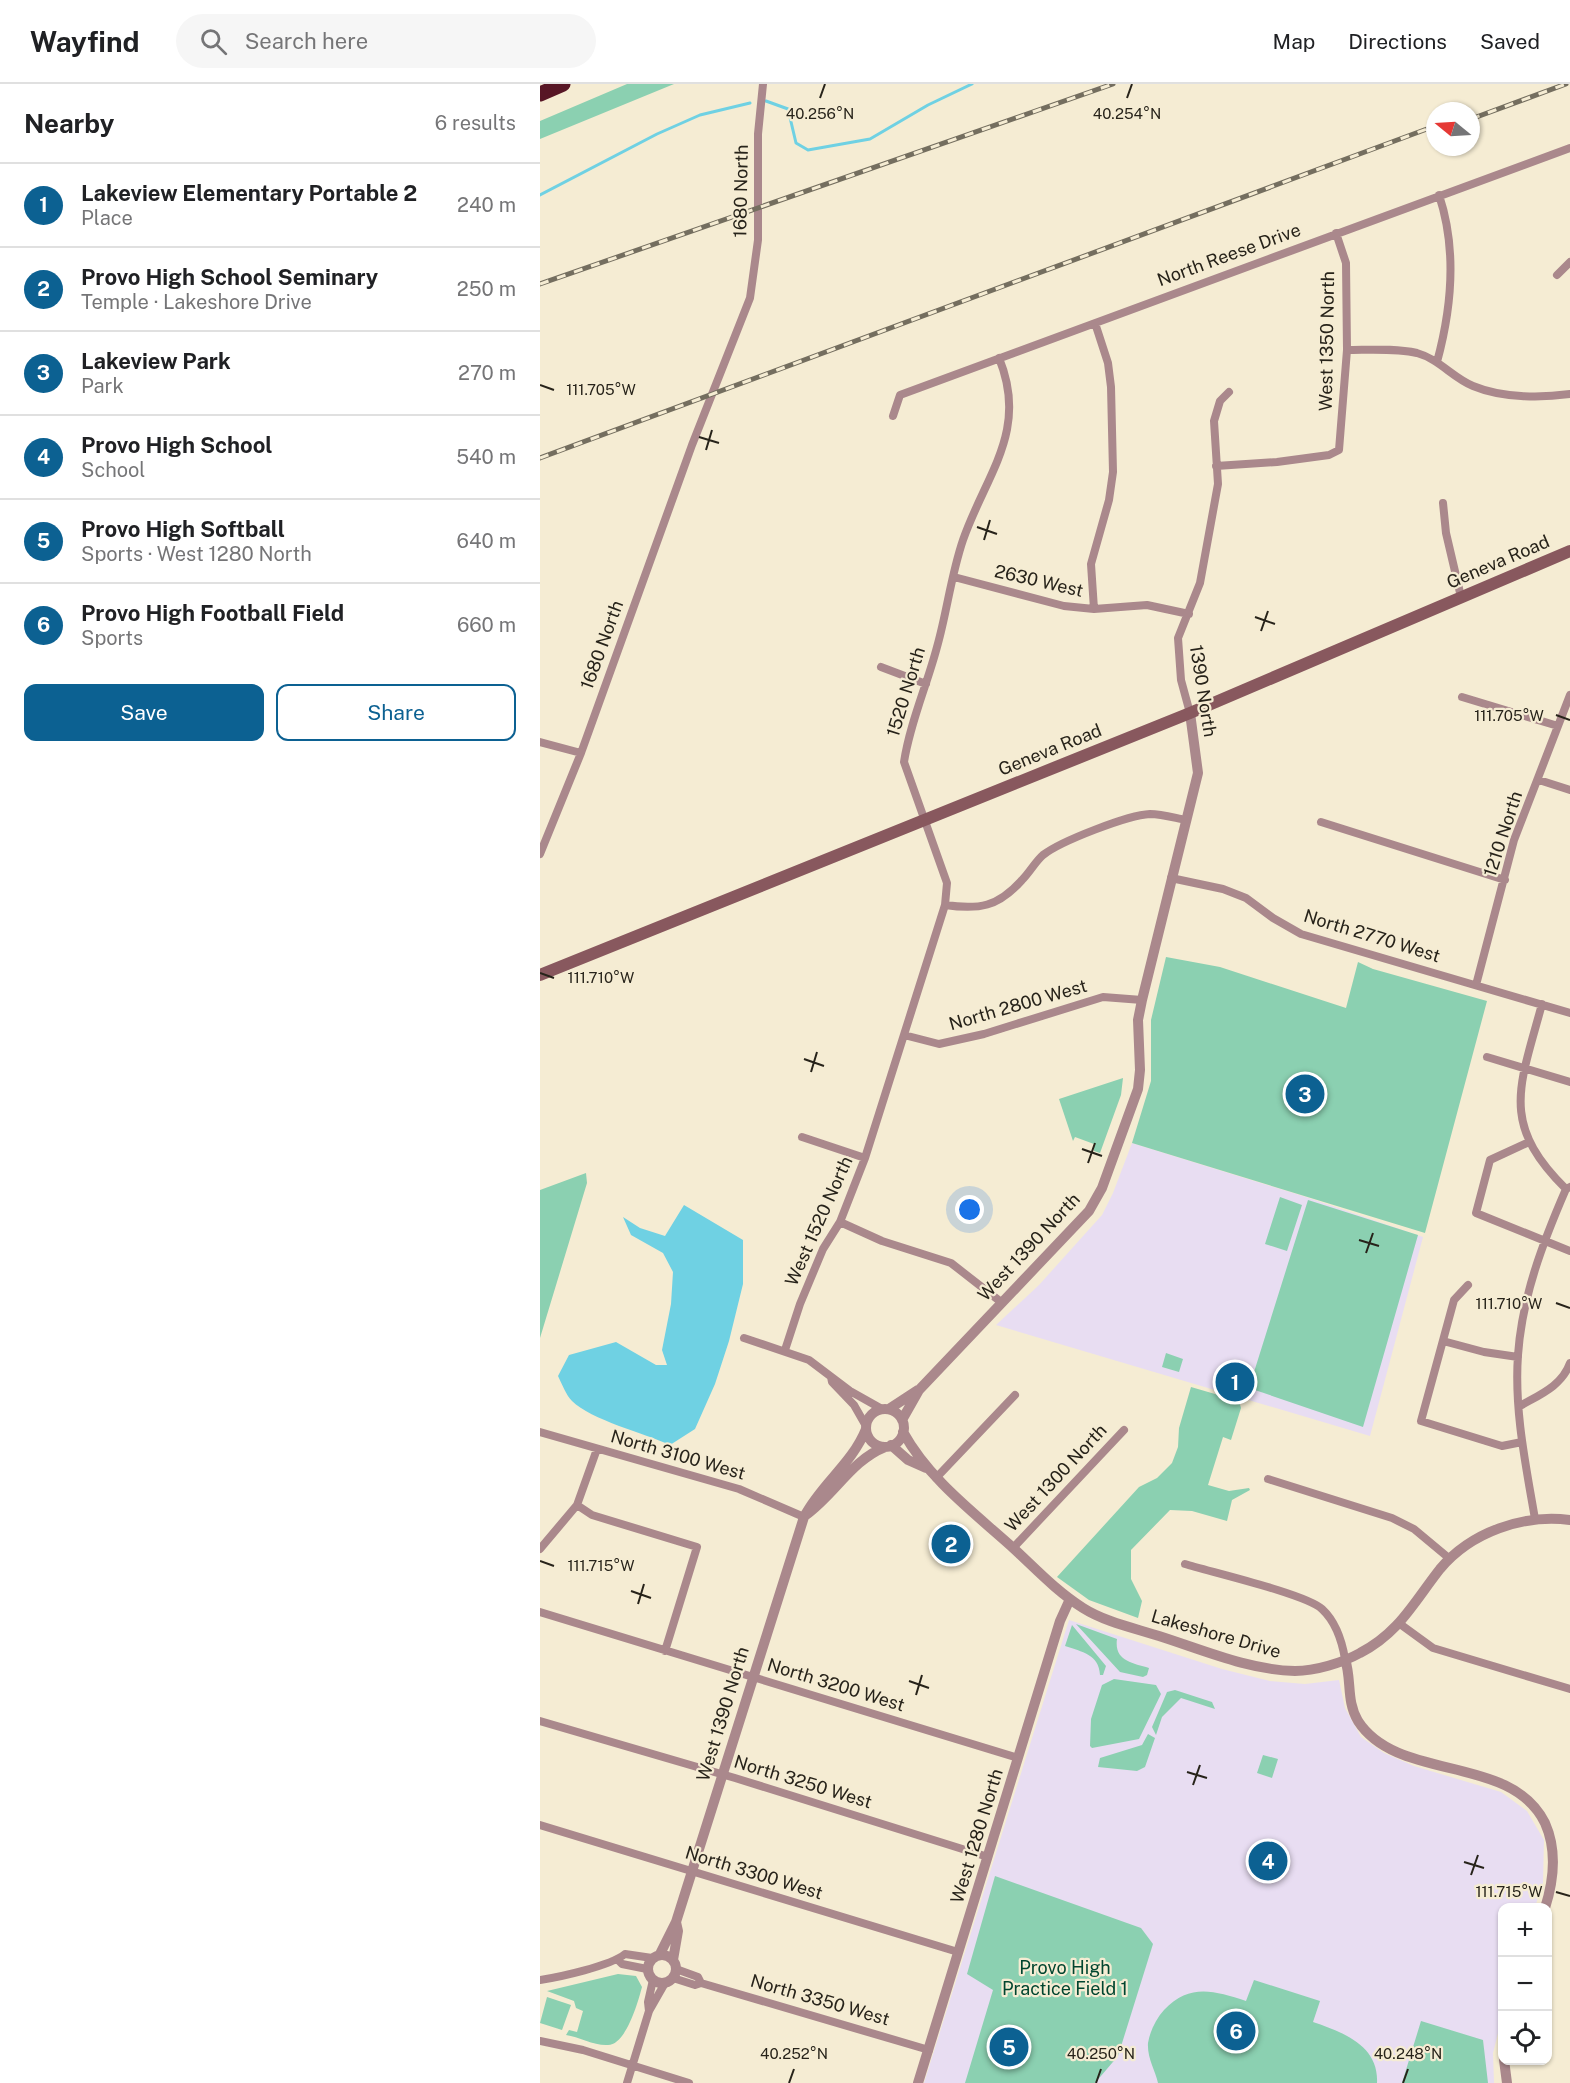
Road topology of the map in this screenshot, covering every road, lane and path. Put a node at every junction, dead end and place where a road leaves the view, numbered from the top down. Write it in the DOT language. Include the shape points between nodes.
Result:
graph roads {
  1 [pos="563,84"];
  2 [pos="763,84"];
  3 [pos="540,94"];
  4 [pos="1570,148"];
  5 [pos="1439,195"];
  6 [pos="1336,233"];
  7 [pos="1570,262"];
  8 [pos="1557,275"];
  9 [pos="1095,323"];
  10 [pos="1347,350"];
  11 [pos="999,358"];
  12 [pos="1437,362"];
  13 [pos="1229,392"];
  14 [pos="1570,394"];
  15 [pos="893,416"];
  16 [pos="1216,466"];
  17 [pos="1443,503"];
  18 [pos="1570,550"];
  19 [pos="954,577"];
  20 [pos="1461,597"];
  21 [pos="1094,609"];
  22 [pos="1189,614"];
  23 [pos="881,667"];
  24 [pos="926,684"];
  25 [pos="1570,695"];
  26 [pos="1462,697"];
  27 [pos="1190,713"];
  28 [pos="1558,726"];
  29 [pos="540,742"];
  30 [pos="581,753"];
  31 [pos="1539,780"];
  32 [pos="1570,790"];
  33 [pos="926,819"];
  34 [pos="1186,820"];
  35 [pos="1321,822"];
  36 [pos="540,854"];
  37 [pos="1171,878"];
  38 [pos="1505,880"];
  39 [pos="945,905"];
  40 [pos="540,975"];
  41 [pos="1476,985"];
  42 [pos="1142,1000"];
  43 [pos="1542,1005"];
  44 [pos="1570,1013"];
  45 [pos="904,1035"];
  46 [pos="1487,1057"];
  47 [pos="1526,1068"];
  48 [pos="1570,1082"];
  49 [pos="802,1137"];
  50 [pos="1529,1142"];
  51 [pos="865,1158"];
  52 [pos="1568,1188"];
  53 [pos="840,1222"];
  54 [pos="1544,1242"];
  55 [pos="1570,1251"];
  56 [pos="1468,1286"];
  57 [pos="1001,1302"];
  58 [pos="744,1338"];
  59 [pos="1443,1341"];
  60 [pos="785,1350"];
  61 [pos="1518,1357"];
  62 [pos="1570,1363"];
  63 [pos="831,1377"];
  64 [pos="919,1390"];
  65 [pos="1015,1395"];
  66 [pos="1520,1406"];
  67 [pos="886,1409"];
  68 [pos="902,1420"];
  69 [pos="866,1428"];
  70 [pos="1124,1430"];
  71 [pos="540,1432"];
  72 [pos="903,1432"];
  73 [pos="1522,1442"];
  74 [pos="888,1446"];
  75 [pos="597,1449"];
  76 [pos="927,1468"];
  77 [pos="936,1478"];
  78 [pos="1268,1479"];
  79 [pos="577,1505"];
  80 [pos="804,1517"];
  81 [pos="1535,1519"];
  82 [pos="1570,1520"];
  83 [pos="1013,1548"];
  84 [pos="540,1549"];
  85 [pos="1450,1559"];
  86 [pos="1185,1564"];
  87 [pos="1070,1599"];
  88 [pos="540,1612"];
  89 [pos="1400,1624"];
  90 [pos="665,1651"];
  91 [pos="1345,1659"];
  92 [pos="752,1677"];
  93 [pos="1570,1689"];
  94 [pos="540,1721"];
  95 [pos="1018,1758"];
  96 [pos="721,1774"];
  97 [pos="540,1825"];
  98 [pos="988,1857"];
  99 [pos="691,1871"];
  100 [pos="1546,1903"];
  101 [pos="676,1922"];
  102 [pos="958,1952"];
  103 [pos="656,1956"];
  104 [pos="618,1960"];
  105 [pos="647,1970"];
  106 [pos="672,1972"];
  107 [pos="540,1980"];
  108 [pos="652,1980"];
  109 [pos="649,2011"];
  110 [pos="540,2041"];
  111 [pos="929,2050"];
  112 [pos="1505,2065"];
  113 [pos="632,2066"];
  114 [pos="627,2083"];
  115 [pos="689,2083"];
  116 [pos="918,2083"];
  117 [pos="1507,2083"];
  1 -- 3 [label="highway"];
  2 -- 30 [label="street, 1680 North" via="758,134 758,240 750,298 695,426 692,446"];
  4 -- 5 [label="street, North Reese Drive"];
  5 -- 6 [label="street, North Reese Drive"];
  5 -- 12 [label="street" via="1447,220 1450,269 1448,316"];
  6 -- 9 [label="street, North Reese Drive"];
  6 -- 10 [label="street, West 1350 North" via="1346,263"];
  7 -- 8 [label="street"];
  9 -- 11 [label="street, North Reese Drive"];
  9 -- 21 [label="street" via="1111,387 1113,472 1091,564"];
  10 -- 12 [label="street" via="1416,353"];
  10 -- 16 [label="street, West 1350 North" via="1339,450 1329,455 1277,462"];
  11 -- 15 [label="street, North Reese Drive" via="900,395"];
  11 -- 19 [label="street, 1520 North" via="1010,393 1006,438 962,543"];
  12 -- 14 [label="street" via="1472,386 1518,395"];
  13 -- 16 [label="street, 1390 North" via="1220,401 1214,421"];
  16 -- 22 [label="street, 1390 North" via="1218,484 1209,536"];
  17 -- 20 [label="street"];
  18 -- 20 [label="main road, Geneva Road"];
  19 -- 21 [label="street, 2630 West" via="1064,606"];
  19 -- 24 [label="street, 1520 North"];
  20 -- 27 [label="main road, Geneva Road"];
  21 -- 22 [label="street, 2630 West" via="1147,605"];
  22 -- 27 [label="street, 1390 North" via="1178,647"];
  23 -- 24 [label="street"];
  24 -- 33 [label="street, 1520 North" via="904,762"];
  25 -- 28 [label="street, 1210 North"];
  26 -- 28 [label="street"];
  27 -- 33 [label="main road, Geneva Road"];
  27 -- 34 [label="street, 1390 North" via="1198,772"];
  28 -- 31 [label="street, 1210 North"];
  29 -- 30 [label="street"];
  30 -- 36 [label="street, 1680 North"];
  31 -- 32 [label="street"];
  31 -- 38 [label="street, 1210 North" via="1514,840"];
  33 -- 39 [label="street, 1520 North" via="947,883"];
  33 -- 40 [label="main road, Geneva Road"];
  34 -- 37 [label="street, 1390 North"];
  34 -- 39 [label="street" via="1133,815 1044,855 1022,881 986,907"];
  35 -- 38 [label="street"];
  37 -- 41 [label="street, North 2770 West" via="1246,898 1302,934"];
  37 -- 42 [label="street, 1390 North"];
  38 -- 41 [label="street, 1210 North"];
  39 -- 45 [label="street, 1520 North"];
  41 -- 43 [label="street, North 2770 West"];
  42 -- 45 [label="street, North 2800 West" via="1103,998 939,1044"];
  42 -- 57 [label="street, West 1390 North" via="1138,1020 1138,1089 1102,1188 1089,1211"];
  43 -- 44 [label="street, North 2770 West"];
  43 -- 47 [label="street"];
  45 -- 51 [label="street, West 1520 North"];
  46 -- 47 [label="street"];
  47 -- 48 [label="street"];
  47 -- 50 [label="street" via="1520,1107 1521,1123"];
  49 -- 51 [label="street"];
  50 -- 52 [label="street" via="1541,1164"];
  50 -- 54 [label="street" via="1490,1160 1476,1213"];
  51 -- 53 [label="street, West 1520 North"];
  52 -- 54 [label="street"];
  53 -- 57 [label="street" via="882,1241 951,1263"];
  53 -- 60 [label="street, West 1520 North" via="804,1295"];
  54 -- 55 [label="street"];
  54 -- 61 [label="street" via="1522,1319"];
  56 -- 59 [label="street" via="1454,1300"];
  57 -- 64 [label="street, West 1390 North"];
  58 -- 60 [label="street"];
  59 -- 61 [label="street"];
  59 -- 73 [label="street" via="1421,1421 1502,1446"];
  60 -- 63 [label="street" via="809,1360"];
  61 -- 66 [label="street"];
  62 -- 66 [label="street" via="1555,1385"];
  63 -- 67 [label="street" via="871,1405"];
  63 -- 69 [label="street" via="854,1405"];
  64 -- 67 [label="street, West 1390 North"];
  64 -- 68 [label="street, West 1390 North"];
  65 -- 77 [label="street"];
  66 -- 73 [label="street"];
  67 -- 68 [label="street"];
  67 -- 69 [label="street" via="871,1414"];
  68 -- 72 [label="street"];
  69 -- 74 [label="street" via="873,1443"];
  69 -- 80 [label="street, West 1390 North" via="855,1453 813,1499"];
  70 -- 83 [label="street, West 1300 North"];
  71 -- 75 [label="street, North 3100 West"];
  72 -- 74 [label="street"];
  72 -- 76 [label="street, Lakeshore Drive"];
  73 -- 81 [label="street"];
  74 -- 76 [label="street, Lakeshore Drive"];
  74 -- 80 [label="street" via="861,1459 820,1505"];
  75 -- 79 [label="street"];
  75 -- 80 [label="street, North 3100 West" via="739,1489"];
  76 -- 77 [label="street, Lakeshore Drive"];
  77 -- 83 [label="street, Lakeshore Drive"];
  78 -- 85 [label="street" via="1392,1518 1414,1529"];
  79 -- 84 [label="street"];
  79 -- 90 [label="street" via="592,1515 697,1547"];
  80 -- 92 [label="street, West 1390 North"];
  81 -- 82 [label="street, Lakeshore Drive"];
  81 -- 85 [label="street, Lakeshore Drive" via="1496,1529"];
  83 -- 87 [label="street, Lakeshore Drive"];
  85 -- 89 [label="street, Lakeshore Drive"];
  86 -- 91 [label="street" via="1321,1608 1334,1624"];
  87 -- 91 [label="street, Lakeshore Drive" via="1106,1619 1269,1669 1298,1671"];
  87 -- 95 [label="street, West 1280 North"];
  88 -- 90 [label="street, North 3200 West"];
  89 -- 91 [label="street, Lakeshore Drive" via="1359,1654"];
  89 -- 93 [label="street" via="1433,1648"];
  90 -- 92 [label="street, North 3200 West"];
  91 -- 100 [label="street" via="1350,1702 1359,1722 1375,1739 1398,1752 1502,1784 1524,1796 1539,1811 1552,1838 1553,1865"];
  92 -- 95 [label="street, North 3200 West"];
  92 -- 96 [label="street, West 1390 North"];
  94 -- 96 [label="street, North 3250 West"];
  95 -- 98 [label="street, West 1280 North"];
  96 -- 98 [label="street, North 3250 West"];
  96 -- 99 [label="street, West 1390 North"];
  97 -- 99 [label="street, North 3300 West"];
  98 -- 102 [label="street, West 1280 North"];
  99 -- 101 [label="street, West 1390 North"];
  99 -- 102 [label="street, North 3300 West"];
  101 -- 103 [label="street, West 1390 North"];
  101 -- 106 [label="street, West 1390 North"];
  102 -- 111 [label="street, West 1280 North"];
  103 -- 104 [label="street" via="625,1954"];
  103 -- 105 [label="street, West 1390 North"];
  103 -- 106 [label="street"];
  104 -- 105 [label="street"];
  104 -- 107 [label="street"];
  105 -- 108 [label="street"];
  106 -- 108 [label="street"];
  106 -- 109 [label="street, West 1390 North"];
  106 -- 111 [label="street, North 3350 West" via="695,1985 701,1983"];
  108 -- 109 [label="street, West 1390 North"];
  109 -- 113 [label="street, West 1390 North"];
  110 -- 113 [label="street"];
  111 -- 116 [label="street, West 1280 North"];
  112 -- 117 [label="street"];
  113 -- 114 [label="street, West 1390 North"];
  113 -- 115 [label="street"];
}
